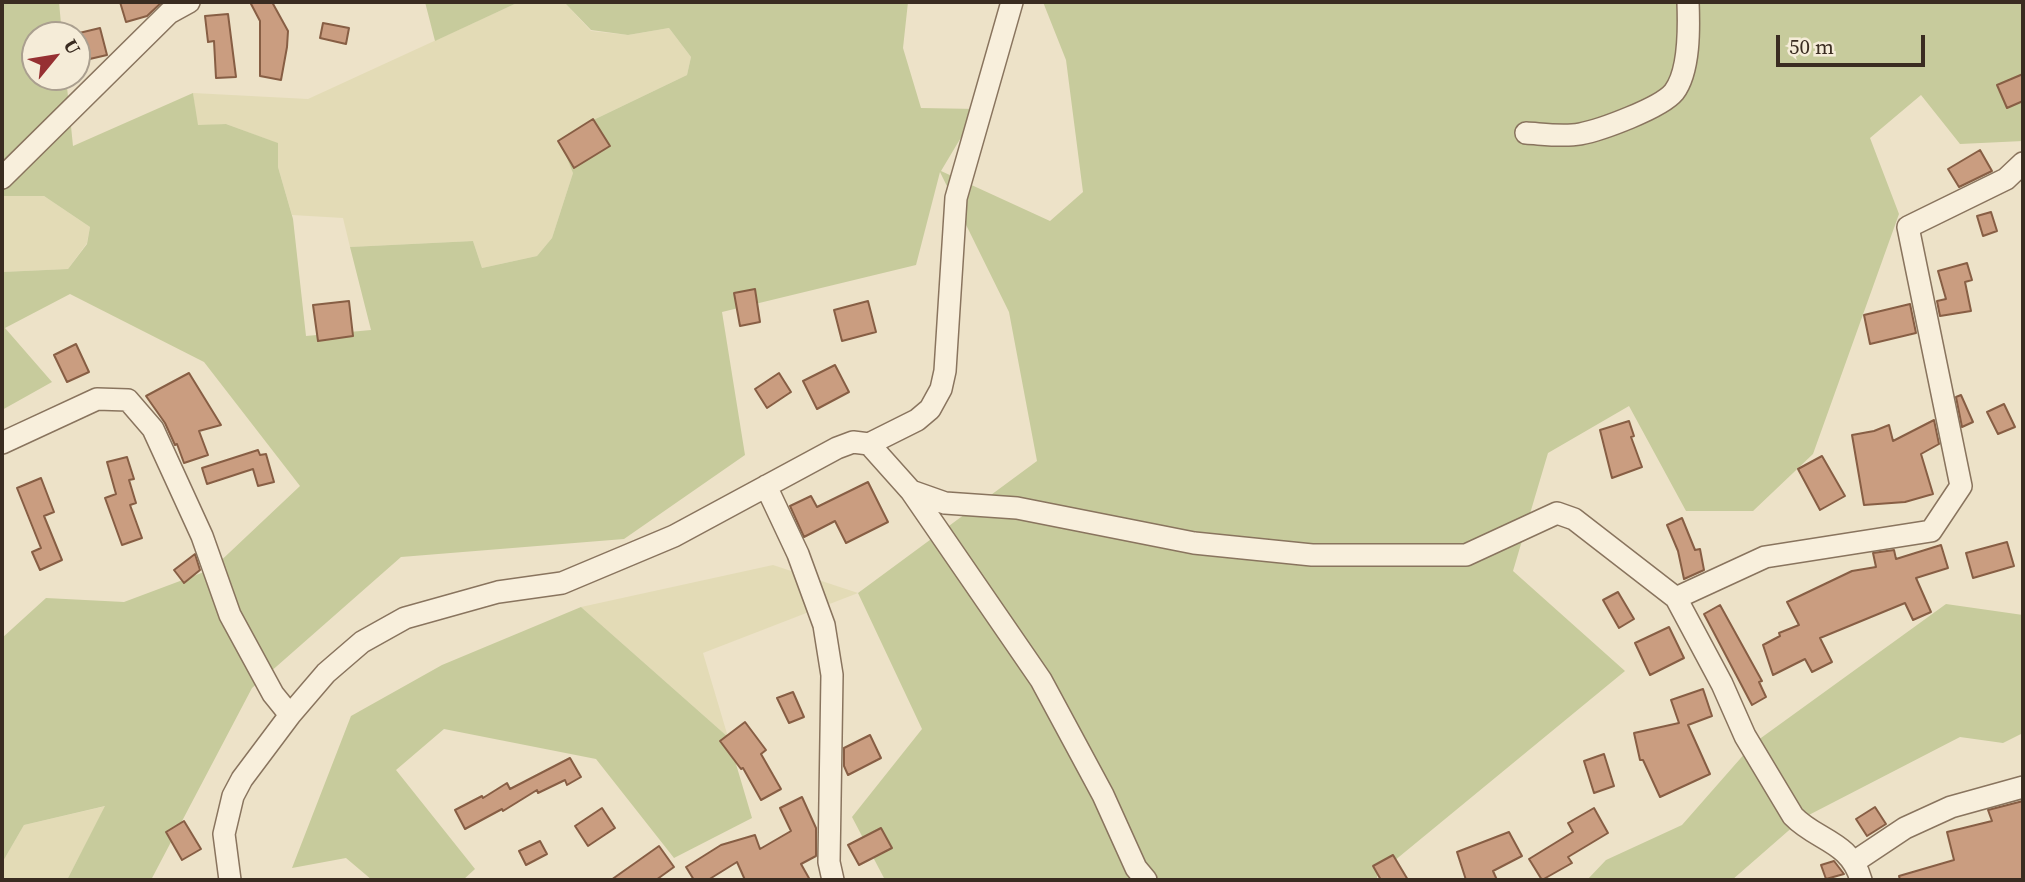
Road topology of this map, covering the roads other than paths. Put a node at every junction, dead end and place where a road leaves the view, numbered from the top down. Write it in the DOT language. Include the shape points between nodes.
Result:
graph roads {
  1 [pos="189,2"];
  2 [pos="1012,2"];
  3 [pos="1688,2"];
  4 [pos="1526,133"];
  5 [pos="2023,163"];
  6 [pos="2,178"];
  7 [pos="2,443"];
  8 [pos="869,443"];
  9 [pos="766,486"];
  10 [pos="911,491"];
  11 [pos="1676,598"];
  12 [pos="290,715"];
  13 [pos="2023,787"];
  14 [pos="1857,871"];
  15 [pos="230,880"];
  16 [pos="833,880"];
  17 [pos="1146,880"];
  1 -- 6 [label="street" via="169,13"];
  2 -- 8 [label="street" via="956,198 942,389 917,420"];
  3 -- 4 [label="street" via="1686,62 1674,92 1635,117 1578,134"];
  5 -- 11 [label="street" via="2007,179 1908,227 1961,486 1931,531 1765,557"];
  7 -- 12 [label="street" via="97,399 128,400 153,429 202,536 230,615 273,694"];
  8 -- 9 [label="street" via="837,447"];
  8 -- 10 [label="street"];
  9 -- 12 [label="street" via="674,536 562,583 499,592 405,618 362,642"];
  9 -- 16 [label="street" via="824,625 832,675 829,862"];
  10 -- 11 [label="street" via="945,503 1017,508 1194,542 1312,555 1465,555 1557,513 1574,519"];
  10 -- 17 [label="street" via="1041,680"];
  11 -- 14 [label="street" via="1745,736 1793,816 1839,846"];
  12 -- 15 [label="street" via="233,796 224,834"];
  13 -- 14 [label="street" via="1951,807 1905,828"];
}
